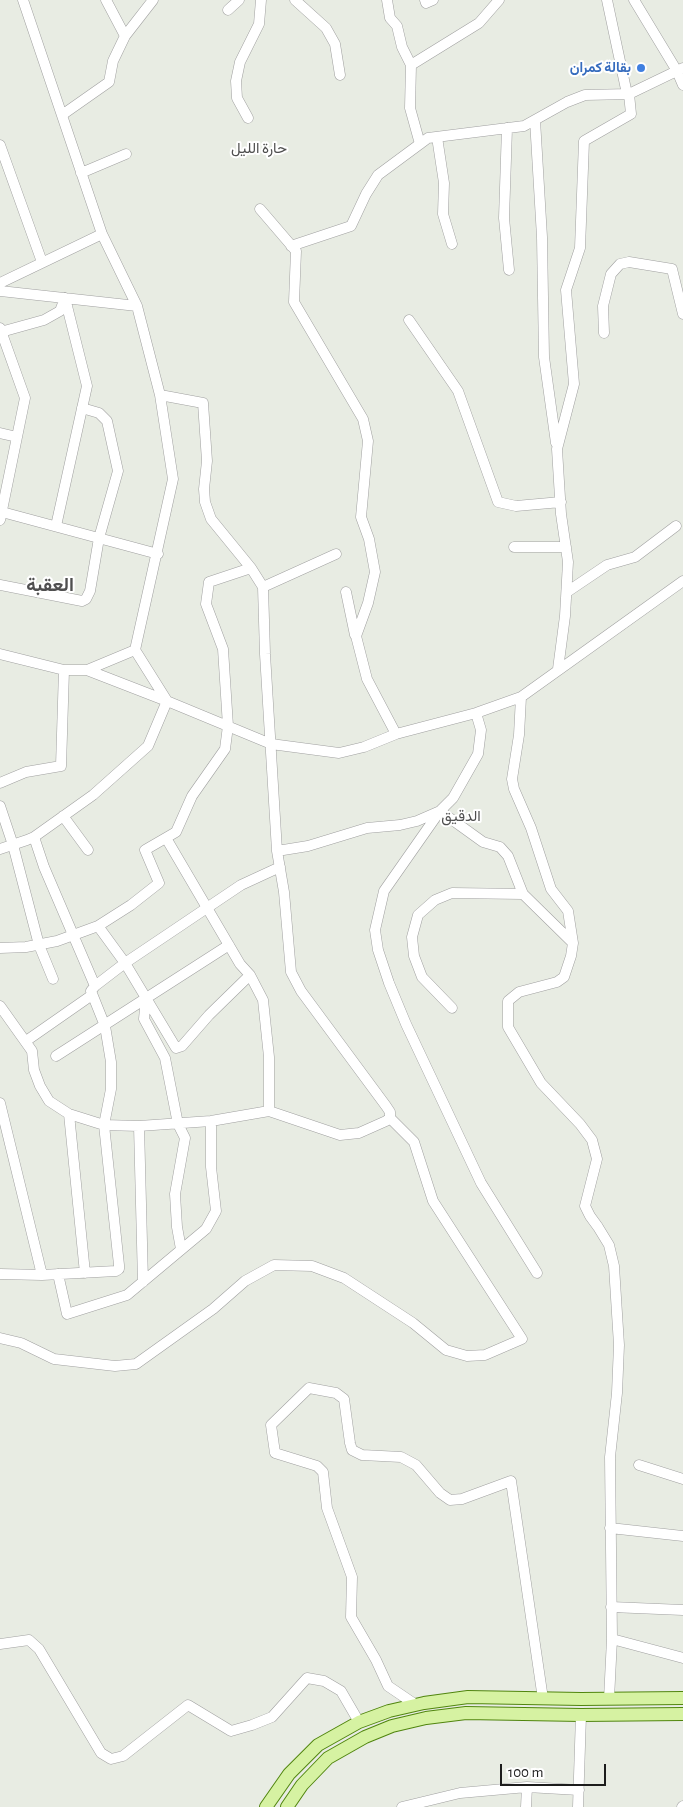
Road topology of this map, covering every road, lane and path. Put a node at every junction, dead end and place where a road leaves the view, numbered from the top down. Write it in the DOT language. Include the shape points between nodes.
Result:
graph roads {
  1 [pos="23,0"];
  2 [pos="106,0"];
  3 [pos="153,0"];
  4 [pos="239,0"];
  5 [pos="261,0"];
  6 [pos="295,0"];
  7 [pos="388,0"];
  8 [pos="425,0"];
  9 [pos="433,0"];
  10 [pos="499,0"];
  11 [pos="608,0"];
  12 [pos="634,0"];
  13 [pos="228,10"];
  14 [pos="125,36"];
  15 [pos="411,65"];
  16 [pos="680,70"];
  17 [pos="340,76"];
  18 [pos="683,85"];
  19 [pos="628,94"];
  20 [pos="62,116"];
  21 [pos="248,118"];
  22 [pos="535,120"];
  23 [pos="507,128"];
  24 [pos="437,137"];
  25 [pos="420,144"];
  26 [pos="0,145"];
  27 [pos="126,154"];
  28 [pos="80,173"];
  29 [pos="260,209"];
  30 [pos="102,234"];
  31 [pos="452,244"];
  32 [pos="291,246"];
  33 [pos="42,262"];
  34 [pos="683,266"];
  35 [pos="672,269"];
  36 [pos="509,270"];
  37 [pos="0,283"];
  38 [pos="0,291"];
  39 [pos="65,298"];
  40 [pos="137,306"];
  41 [pos="683,314"];
  42 [pos="409,320"];
  43 [pos="1,330"];
  44 [pos="604,333"];
  45 [pos="160,395"];
  46 [pos="82,408"];
  47 [pos="0,433"];
  48 [pos="17,437"];
  49 [pos="557,449"];
  50 [pos="560,502"];
  51 [pos="1,516"];
  52 [pos="56,526"];
  53 [pos="676,526"];
  54 [pos="99,538"];
  55 [pos="514,547"];
  56 [pos="566,547"];
  57 [pos="158,554"];
  58 [pos="336,554"];
  59 [pos="251,568"];
  60 [pos="683,581"];
  61 [pos="0,585"];
  62 [pos="263,587"];
  63 [pos="346,592"];
  64 [pos="567,592"];
  65 [pos="356,636"];
  66 [pos="135,650"];
  67 [pos="0,654"];
  68 [pos="64,670"];
  69 [pos="88,670"];
  70 [pos="558,670"];
  71 [pos="521,697"];
  72 [pos="167,701"];
  73 [pos="476,712"];
  74 [pos="228,726"];
  75 [pos="396,734"];
  76 [pos="271,744"];
  77 [pos="0,783"];
  78 [pos="0,806"];
  79 [pos="440,811"];
  80 [pos="63,816"];
  81 [pos="34,837"];
  82 [pos="166,838"];
  83 [pos="13,845"];
  84 [pos="0,849"];
  85 [pos="88,850"];
  86 [pos="278,850"];
  87 [pos="280,867"];
  88 [pos="523,894"];
  89 [pos="208,907"];
  90 [pos="98,926"];
  91 [pos="74,935"];
  92 [pos="573,943"];
  93 [pos="39,944"];
  94 [pos="229,945"];
  95 [pos="0,948"];
  96 [pos="125,964"];
  97 [pos="250,976"];
  98 [pos="53,979"];
  99 [pos="93,990"];
  100 [pos="146,997"];
  101 [pos="0,1006"];
  102 [pos="452,1008"];
  103 [pos="105,1026"];
  104 [pos="26,1041"];
  105 [pos="56,1056"];
  106 [pos="0,1103"];
  107 [pos="269,1111"];
  108 [pos="69,1114"];
  109 [pos="390,1118"];
  110 [pos="211,1121"];
  111 [pos="178,1124"];
  112 [pos="104,1125"];
  113 [pos="139,1126"];
  114 [pos="181,1249"];
  115 [pos="85,1273"];
  116 [pos="538,1273"];
  117 [pos="0,1274"];
  118 [pos="58,1274"];
  119 [pos="42,1275"];
  120 [pos="142,1282"];
  121 [pos="0,1338"];
  122 [pos="639,1465"];
  123 [pos="683,1479"];
  124 [pos="610,1528"];
  125 [pos="683,1536"];
  126 [pos="611,1607"];
  127 [pos="683,1610"];
  128 [pos="612,1639"];
  129 [pos="0,1644"];
  130 [pos="683,1658"];
  131 [pos="683,1698"];
  132 [pos="543,1699"];
  133 [pos="581,1699"];
  134 [pos="609,1699"];
  135 [pos="416,1704"];
  136 [pos="683,1714"];
  137 [pos="581,1716"];
  138 [pos="360,1722"];
  139 [pos="527,1786"];
  140 [pos="579,1790"];
  141 [pos="266,1807"];
  142 [pos="287,1807"];
  143 [pos="402,1807"];
  144 [pos="526,1807"];
  145 [pos="578,1807"];
  1 -- 20 [label="street"];
  2 -- 14 [label="street"];
  3 -- 14 [label="street"];
  4 -- 13 [label="street"];
  5 -- 21 [label="street" via="259,24 240,62 236,81 237,98"];
  6 -- 17 [label="street" via="326,28 335,44"];
  7 -- 15 [label="street" via="390,18 397,26"];
  8 -- 9 [label="street" via="426,3"];
  10 -- 15 [label="street" via="479,23"];
  11 -- 19 [label="street"];
  12 -- 16 [label="street"];
  14 -- 20 [label="street" via="113,61 109,82"];
  15 -- 25 [label="street" via="410,108"];
  16 -- 18 [label="street"];
  16 -- 19 [label="street"];
  19 -- 22 [label="street" via="585,94"];
  19 -- 49 [label="street" via="631,114 584,141 580,248 566,290 574,384"];
  20 -- 28 [label="street"];
  22 -- 23 [label="street" via="524,126"];
  22 -- 49 [label="street" via="542,237 544,357"];
  23 -- 24 [label="street"];
  23 -- 36 [label="street" via="504,218"];
  24 -- 25 [label="street" via="428,138"];
  24 -- 31 [label="street" via="444,183 443,214"];
  25 -- 32 [label="street" via="378,175 351,226"];
  26 -- 33 [label="street"];
  27 -- 28 [label="street"];
  28 -- 30 [label="street"];
  29 -- 32 [label="street"];
  30 -- 33 [label="street"];
  30 -- 40 [label="street"];
  32 -- 65 [label="street" via="296,251 294,302 362,419 368,441 361,517 375,572"];
  33 -- 37 [label="street"];
  34 -- 35 [label="street"];
  35 -- 41 [label="street"];
  35 -- 44 [label="street" via="628,262 620,264 611,274 603,306"];
  38 -- 39 [label="street"];
  39 -- 40 [label="street"];
  39 -- 43 [label="street" via="60,310 44,320"];
  39 -- 46 [label="street" via="87,386"];
  40 -- 45 [label="street"];
  42 -- 50 [label="street" via="458,391 498,502 516,506"];
  43 -- 48 [label="street" via="25,398"];
  45 -- 57 [label="street" via="174,479"];
  45 -- 59 [label="street" via="203,402 207,461 205,502 211,519"];
  46 -- 52 [label="street"];
  46 -- 54 [label="street" via="100,413 107,421 118,470"];
  47 -- 48 [label="street"];
  48 -- 51 [label="street"];
  49 -- 50 [label="street"];
  50 -- 56 [label="street"];
  51 -- 52 [label="street"];
  52 -- 54 [label="street"];
  53 -- 64 [label="street" via="635,557 607,565"];
  54 -- 57 [label="street"];
  54 -- 61 [label="street" via="90,591 82,601"];
  55 -- 56 [label="street"];
  56 -- 64 [label="street"];
  57 -- 66 [label="street"];
  58 -- 62 [label="street"];
  59 -- 62 [label="street"];
  59 -- 74 [label="street" via="209,582 206,604 223,649"];
  60 -- 70 [label="street"];
  62 -- 76 [label="street"];
  63 -- 65 [label="street"];
  64 -- 70 [label="street"];
  65 -- 75 [label="street" via="367,678"];
  66 -- 69 [label="street"];
  66 -- 72 [label="street"];
  67 -- 68 [label="street"];
  68 -- 69 [label="street"];
  68 -- 77 [label="street" via="61,766 26,772"];
  69 -- 72 [label="street"];
  70 -- 71 [label="street"];
  71 -- 73 [label="street"];
  71 -- 92 [label="street" via="513,784 552,889 568,911"];
  72 -- 74 [label="street"];
  72 -- 80 [label="street" via="148,746 93,795"];
  73 -- 75 [label="street"];
  73 -- 79 [label="street" via="481,730 478,754 453,798"];
  74 -- 76 [label="street"];
  74 -- 82 [label="street" via="225,748 192,796 176,832"];
  75 -- 76 [label="street" via="338,753"];
  76 -- 86 [label="street"];
  78 -- 83 [label="street"];
  79 -- 86 [label="street" via="418,821 367,828 308,846"];
  79 -- 88 [label="street" via="484,842 500,847 508,856"];
  79 -- 116 [label="street" via="384,891 375,930 378,950 406,1024 480,1183"];
  80 -- 81 [label="street"];
  80 -- 85 [label="street"];
  81 -- 83 [label="street"];
  81 -- 91 [label="street"];
  82 -- 89 [label="street"];
  82 -- 90 [label="street" via="145,850 159,883 131,906"];
  83 -- 84 [label="street"];
  83 -- 93 [label="street"];
  86 -- 87 [label="street"];
  87 -- 89 [label="street" via="241,885"];
  87 -- 109 [label="street" via="294,981 386,1106"];
  88 -- 92 [label="street"];
  88 -- 102 [label="street" via="452,893 434,900 418,916 412,937 422,977"];
  89 -- 94 [label="street"];
  89 -- 96 [label="street"];
  90 -- 91 [label="street"];
  90 -- 96 [label="street"];
  91 -- 93 [label="street"];
  91 -- 99 [label="street"];
  92 -- 124 [label="street" via="564,977 557,982 519,992 508,1001 508,1027 541,1083 592,1140 597,1159 585,1206 609,1245 614,1266 619,1345 610,1457"];
  93 -- 95 [label="street"];
  93 -- 98 [label="street"];
  94 -- 97 [label="street"];
  94 -- 100 [label="street"];
  96 -- 99 [label="street"];
  96 -- 100 [label="street"];
  97 -- 100 [label="street" via="182,1046 176,1048"];
  97 -- 107 [label="street" via="263,1000 266,1020"];
  99 -- 103 [label="street"];
  99 -- 104 [label="street"];
  100 -- 103 [label="street"];
  100 -- 111 [label="street" via="144,1019 165,1058"];
  101 -- 104 [label="street"];
  103 -- 105 [label="street"];
  103 -- 112 [label="street" via="111,1062 111,1090"];
  104 -- 108 [label="street" via="32,1051 34,1070 44,1096"];
  106 -- 119 [label="street"];
  107 -- 109 [label="street" via="340,1135 359,1134"];
  107 -- 110 [label="street"];
  108 -- 112 [label="street"];
  108 -- 115 [label="street"];
  109 -- 121 [label="street" via="414,1142 433,1201 522,1339 484,1355 467,1356 446,1350 413,1323 344,1278 312,1266 274,1265 245,1281 213,1309 136,1364 115,1366 54,1359 22,1343"];
  110 -- 111 [label="street"];
  110 -- 114 [label="street" via="211,1168 216,1211 206,1229"];
  111 -- 113 [label="street"];
  111 -- 114 [label="street" via="185,1138 175,1194"];
  112 -- 113 [label="street"];
  112 -- 115 [label="street" via="119,1270"];
  113 -- 120 [label="street"];
  114 -- 120 [label="street"];
  115 -- 118 [label="street"];
  117 -- 119 [label="street"];
  118 -- 119 [label="street"];
  118 -- 120 [label="street" via="67,1314 127,1295"];
  122 -- 123 [label="street"];
  124 -- 125 [label="street"];
  124 -- 126 [label="street"];
  126 -- 127 [label="street"];
  126 -- 128 [label="street"];
  128 -- 130 [label="street"];
  128 -- 134 [label="street"];
  129 -- 138 [label="street" via="29,1640 40,1649 101,1753 111,1760 123,1756 188,1706 231,1731 265,1720 272,1717 307,1678 324,1681 341,1691"];
  131 -- 134 [label="main road"];
  132 -- 133 [label="main road"];
  132 -- 135 [label="main road" via="468,1697"];
  132 -- 135 [label="street" via="511,1481 462,1499 450,1500 416,1465 400,1457 362,1455 352,1450 344,1399 336,1393 309,1388 271,1425 275,1453 317,1466 323,1472 327,1508 352,1577 352,1618 388,1686"];
  133 -- 134 [label="main road"];
  133 -- 137 [label="main road"];
  135 -- 138 [label="main road"];
  136 -- 137 [label="main road"];
  137 -- 140 [label="street"];
  137 -- 142 [label="main road" via="466,1713 392,1726 328,1758"];
  138 -- 141 [label="main road" via="318,1745 289,1774"];
  139 -- 140 [label="street"];
  139 -- 143 [label="street" via="460,1793"];
  139 -- 144 [label="street"];
  140 -- 145 [label="street"];
}
